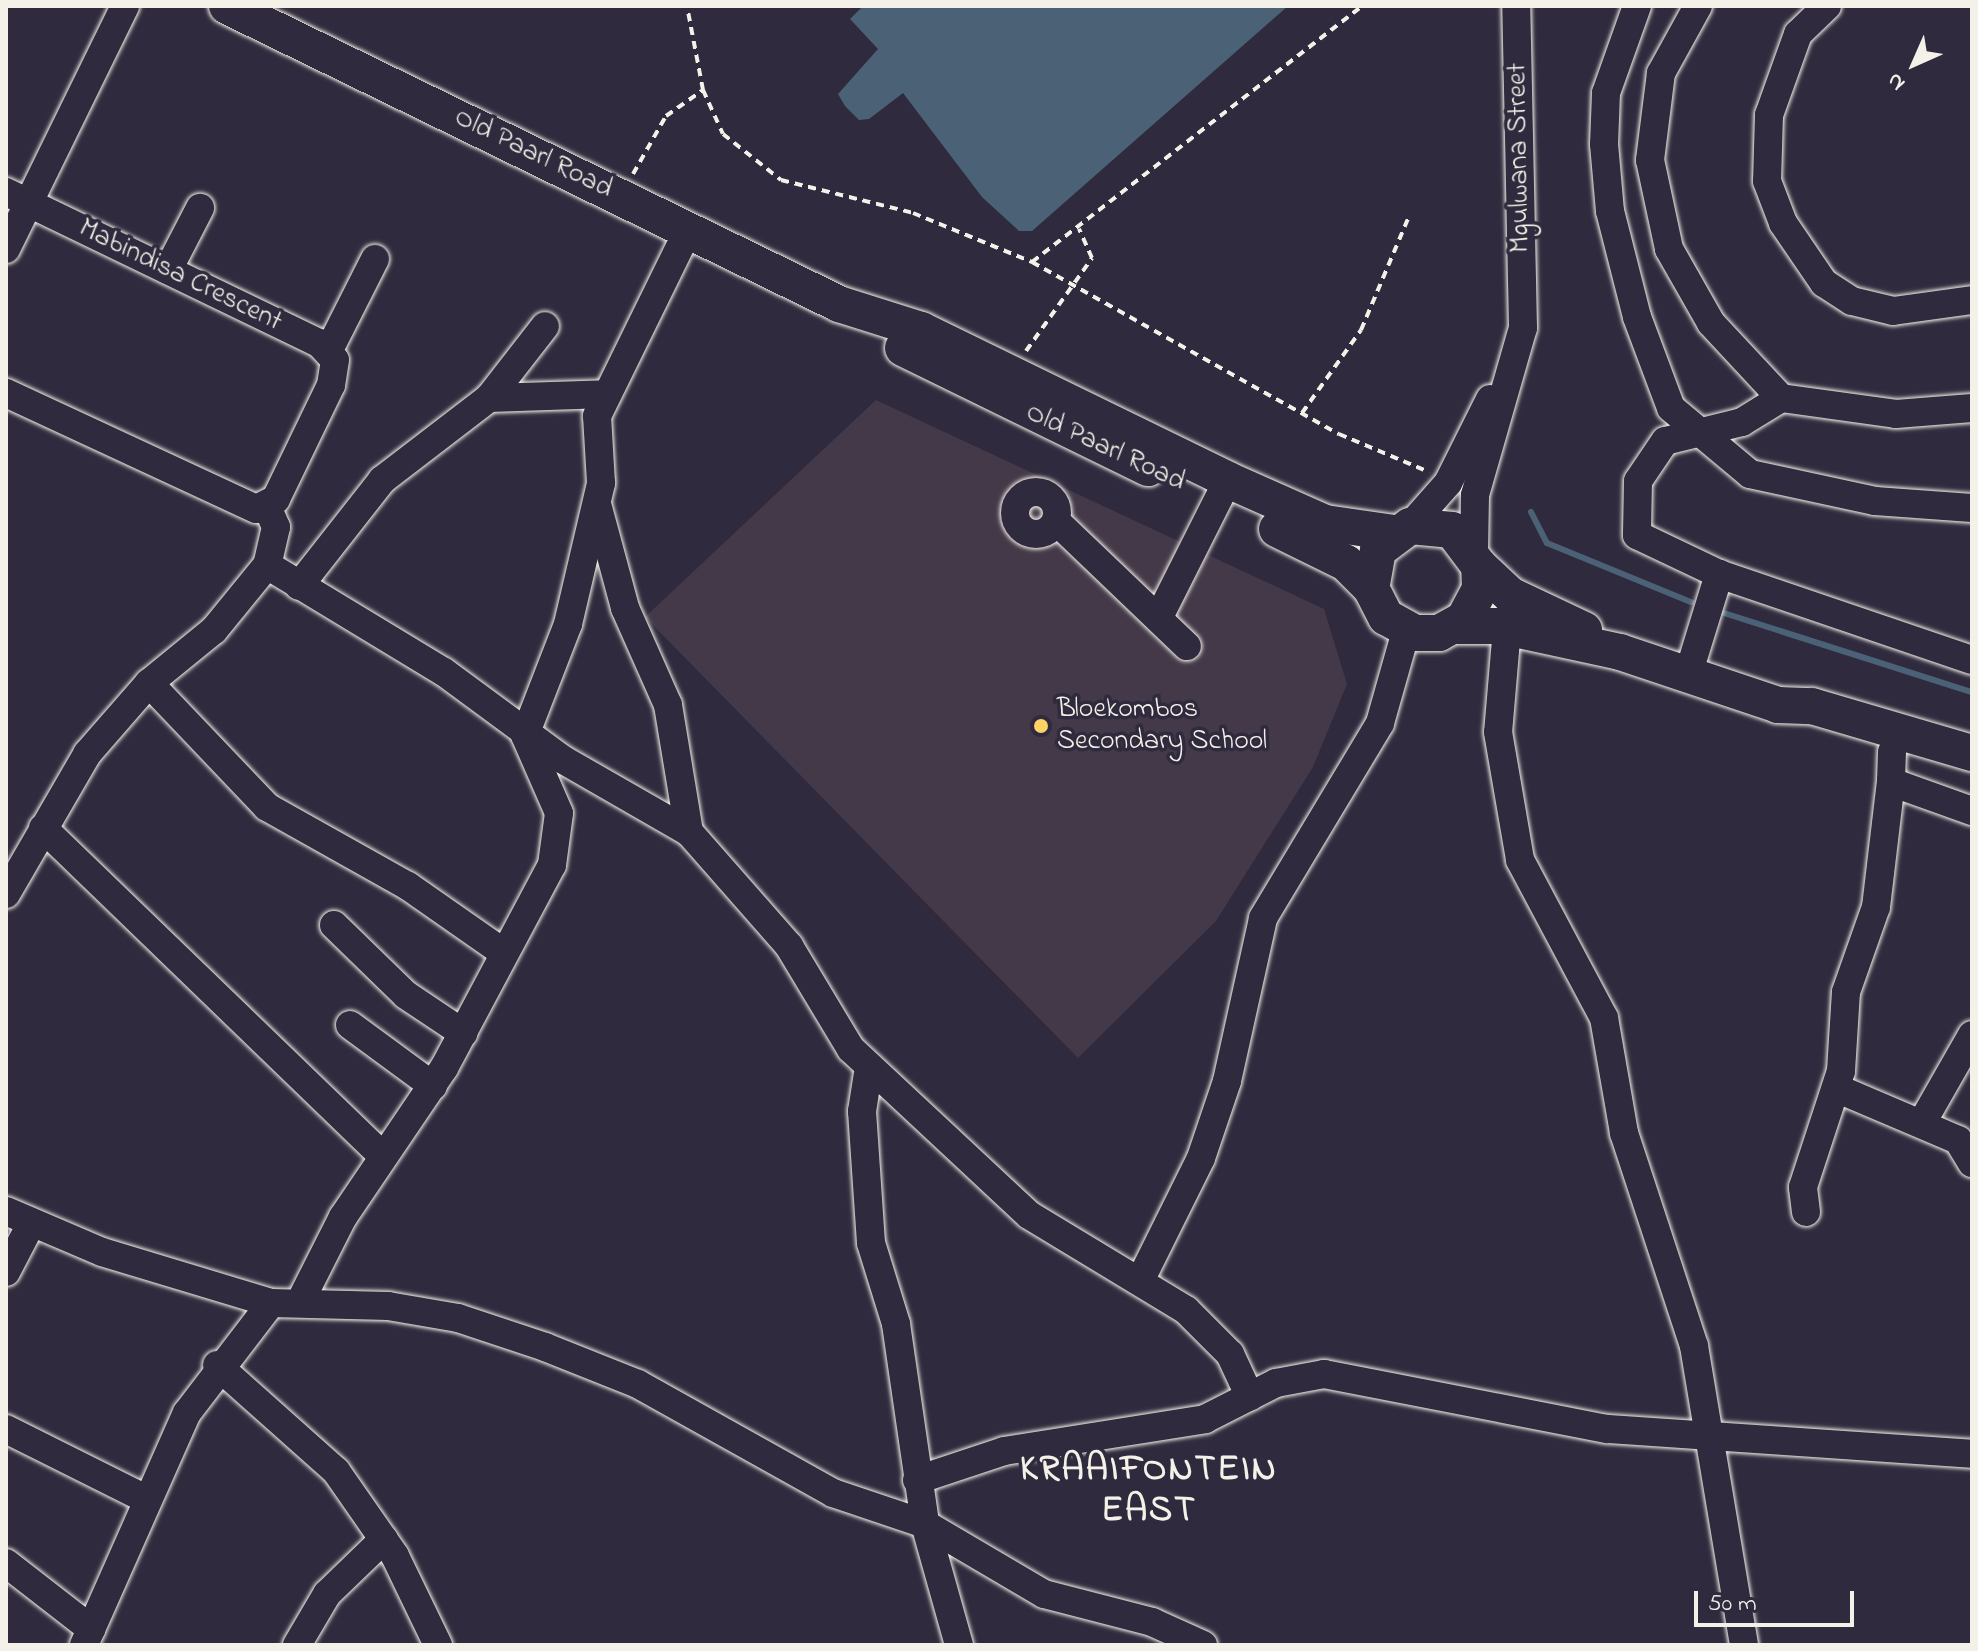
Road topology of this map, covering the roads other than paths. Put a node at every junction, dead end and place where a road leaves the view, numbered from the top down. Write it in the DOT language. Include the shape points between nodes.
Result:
graph roads {
  1 [pos="125,6"];
  2 [pos="227,6"];
  3 [pos="1516,6"];
  4 [pos="1637,6"];
  5 [pos="1698,6"];
  6 [pos="1827,6"];
  7 [pos="18,198"];
  8 [pos="200,208"];
  9 [pos="688,230"];
  10 [pos="6,249"];
  11 [pos="375,259"];
  12 [pos="168,270"];
  13 [pos="1972,300"];
  14 [pos="1520,310"];
  15 [pos="545,326"];
  16 [pos="329,350"];
  17 [pos="6,393"];
  18 [pos="607,394"];
  19 [pos="489,398"];
  20 [pos="1781,398"];
  21 [pos="1972,408"];
  22 [pos="1698,436"];
  23 [pos="1223,491"];
  24 [pos="596,503"];
  25 [pos="267,506"];
  26 [pos="1972,508"];
  27 [pos="1056,521"];
  28 [pos="1402,530"];
  29 [pos="1477,559"];
  30 [pos="267,565"];
  31 [pos="1719,574"];
  32 [pos="299,586"];
  33 [pos="1371,588"];
  34 [pos="1159,617"];
  35 [pos="1454,626"];
  36 [pos="1507,628"];
  37 [pos="1406,631"];
  38 [pos="1187,646"];
  39 [pos="1620,652"];
  40 [pos="1972,660"];
  41 [pos="1688,675"];
  42 [pos="149,683"];
  43 [pos="1778,705"];
  44 [pos="525,735"];
  45 [pos="1972,753"];
  46 [pos="1892,767"];
  47 [pos="1972,773"];
  48 [pos="1972,811"];
  49 [pos="43,828"];
  50 [pos="689,832"];
  51 [pos="6,894"];
  52 [pos="334,925"];
  53 [pos="504,953"];
  54 [pos="350,1025"];
  55 [pos="463,1033"];
  56 [pos="1972,1035"];
  57 [pos="869,1067"];
  58 [pos="433,1086"];
  59 [pos="1836,1088"];
  60 [pos="1923,1121"];
  61 [pos="383,1156"];
  62 [pos="1972,1163"];
  63 [pos="1806,1212"];
  64 [pos="19,1216"];
  65 [pos="6,1272"];
  66 [pos="1140,1281"];
  67 [pos="301,1300"];
  68 [pos="271,1303"];
  69 [pos="217,1365"];
  70 [pos="1250,1397"];
  71 [pos="6,1429"];
  72 [pos="1709,1441"];
  73 [pos="1972,1454"];
  74 [pos="917,1480"];
  75 [pos="146,1499"];
  76 [pos="925,1524"];
  77 [pos="384,1539"];
  78 [pos="6,1563"];
  79 [pos="88,1637"];
  80 [pos="1168,1638"];
  81 [pos="297,1645"];
  82 [pos="438,1645"];
  83 [pos="959,1645"];
  84 [pos="1203,1645"];
  85 [pos="1744,1645"];
  1 -- 7 [label="street"];
  2 -- 9 [label="main road, Old Paarl Road"];
  3 -- 14 [label="street, Mgulwana Street"];
  4 -- 22 [label="street" via="1606,93 1610,211 1662,388"];
  5 -- 20 [label="street" via="1661,73 1651,108 1658,212 1669,249 1711,323"];
  6 -- 13 [label="street" via="1798,34 1769,115 1767,181 1783,223 1824,283 1852,301 1893,311"];
  7 -- 10 [label="street"];
  7 -- 12 [label="street, Mabindisa Crescent"];
  8 -- 12 [label="street"];
  9 -- 18 [label="street"];
  9 -- 23 [label="main road, Old Paarl Road" via="839,304 921,330"];
  11 -- 16 [label="street"];
  12 -- 16 [label="street, Mabindisa Crescent"];
  14 -- 28 [label="street, Mgulwana Street" via="1459,463"];
  14 -- 29 [label="street, Mgulwana Street" via="1516,374 1475,495"];
  15 -- 19 [label="street"];
  16 -- 25 [label="street" via="331,385"];
  17 -- 25 [label="street" via="236,505"];
  18 -- 19 [label="street"];
  18 -- 24 [label="street" via="597,416"];
  19 -- 32 [label="street" via="382,480"];
  20 -- 21 [label="street" via="1896,414"];
  20 -- 22 [label="street" via="1764,413"];
  22 -- 26 [label="street" via="1750,474 1784,484"];
  22 -- 31 [label="street" via="1659,449 1638,481 1631,524 1647,544"];
  23 -- 28 [label="main road, Old Paarl Road" via="1325,523"];
  23 -- 33 [label="main road, Old Paarl Road" via="1315,545"];
  23 -- 34 [label="street"];
  24 -- 44 [label="street" via="568,624"];
  24 -- 50 [label="street" via="625,608 668,705"];
  25 -- 30 [label="street" via="276,527"];
  27 -- 34 [label="street"];
  28 -- 29 [label="main road, Old Paarl Road" via="1452,530"];
  28 -- 33 [label="main road" via="1375,557"];
  29 -- 35 [label="main road" via="1477,600"];
  29 -- 39 [label="main road, Old Paarl Road" via="1510,595"];
  30 -- 32 [label="street"];
  30 -- 42 [label="street" via="214,630"];
  31 -- 40 [label="street"];
  31 -- 41 [label="street"];
  32 -- 44 [label="street" via="444,672"];
  33 -- 37 [label="main road, Old Paarl Road" via="1380,611"];
  34 -- 38 [label="street"];
  35 -- 36 [label="main road, Old Paarl Road"];
  35 -- 37 [label="main road, Old Paarl Road"];
  36 -- 39 [label="main road, Old Paarl Road"];
  36 -- 72 [label="street" via="1498,732 1520,860 1604,1018 1624,1133 1694,1346"];
  37 -- 66 [label="street" via="1380,723 1263,918 1227,1081 1201,1158"];
  39 -- 41 [label="main road, Old Paarl Road"];
  41 -- 43 [label="main road, Old Paarl Road"];
  42 -- 49 [label="street" via="66,781"];
  42 -- 53 [label="street" via="275,813 408,886"];
  43 -- 45 [label="main road, Old Paarl Road" via="1812,706"];
  43 -- 46 [label="main road, Old Paarl Road"];
  44 -- 50 [label="street"];
  44 -- 53 [label="street" via="552,785 558,844"];
  46 -- 47 [label="main road, Old Paarl Road"];
  46 -- 48 [label="street"];
  46 -- 59 [label="street" via="1884,865 1846,992"];
  49 -- 51 [label="street"];
  49 -- 61 [label="street"];
  50 -- 57 [label="street" via="789,946 830,1019"];
  52 -- 55 [label="street" via="406,995"];
  53 -- 55 [label="street"];
  54 -- 58 [label="street"];
  55 -- 58 [label="street"];
  56 -- 60 [label="street"];
  57 -- 66 [label="street" via="1029,1215"];
  57 -- 74 [label="street" via="862,1111 871,1243 896,1324"];
  58 -- 61 [label="street"];
  59 -- 60 [label="street"];
  59 -- 63 [label="street" via="1803,1187"];
  60 -- 62 [label="street" via="1958,1140"];
  61 -- 67 [label="street" via="304,1282"];
  64 -- 65 [label="street"];
  64 -- 68 [label="street" via="102,1252"];
  66 -- 70 [label="street" via="1213,1335"];
  67 -- 68 [label="street"];
  67 -- 76 [label="street" via="458,1318 545,1347 638,1384 833,1493"];
  68 -- 69 [label="street"];
  69 -- 75 [label="street"];
  69 -- 77 [label="street" via="327,1462"];
  70 -- 72 [label="street" via="1299,1377 1340,1375 1500,1413"];
  70 -- 74 [label="street" via="1205,1419 1019,1448"];
  71 -- 75 [label="street"];
  72 -- 73 [label="street"];
  72 -- 85 [label="street"];
  74 -- 76 [label="street"];
  75 -- 79 [label="street"];
  76 -- 80 [label="street" via="1044,1594"];
  76 -- 83 [label="street"];
  77 -- 81 [label="street" via="327,1594"];
  77 -- 82 [label="street"];
  78 -- 79 [label="street"];
  80 -- 84 [label="street"];
}
